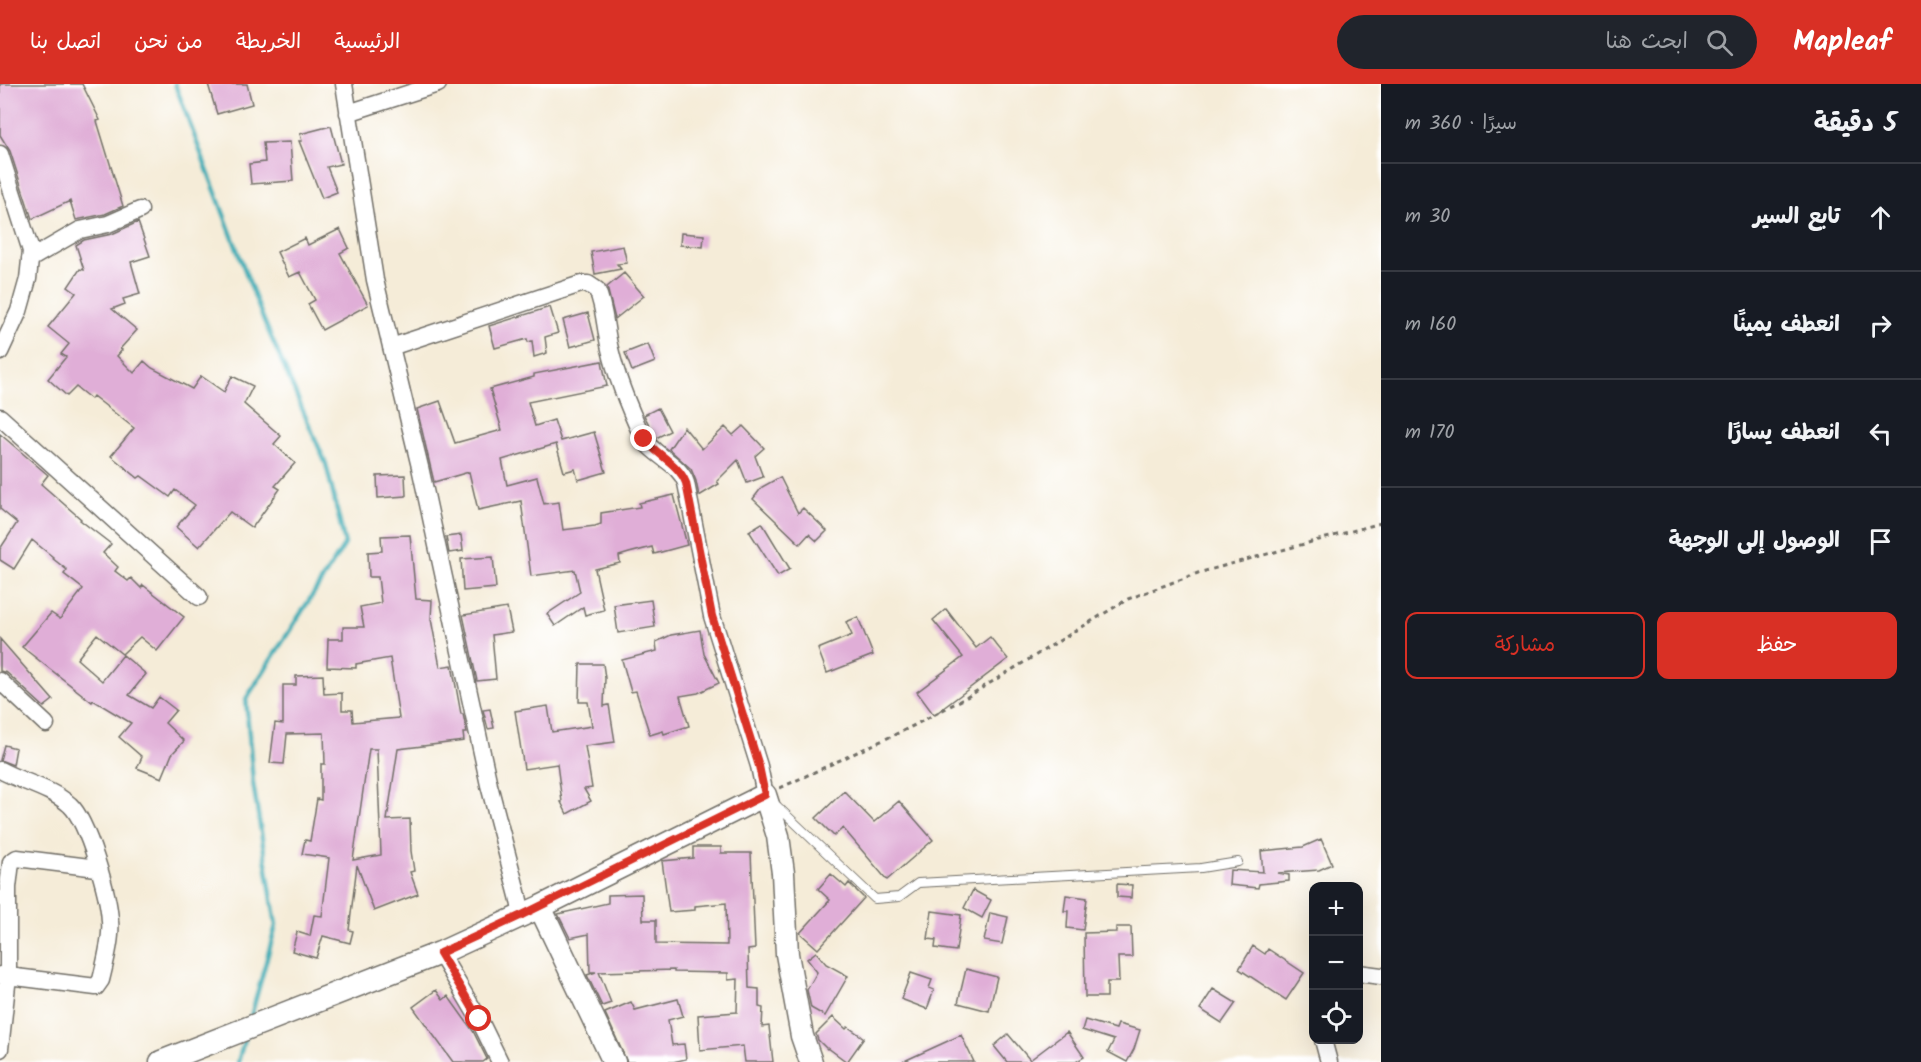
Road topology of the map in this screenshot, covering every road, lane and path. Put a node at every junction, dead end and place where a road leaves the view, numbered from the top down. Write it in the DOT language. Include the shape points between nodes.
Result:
graph roads {
  1 [pos="344,84"];
  2 [pos="438,84"];
  3 [pos="348,113"];
  4 [pos="0,154"];
  5 [pos="140,210"];
  6 [pos="30,259"];
  7 [pos="391,347"];
  8 [pos="0,352"];
  9 [pos="0,417"];
  10 [pos="1381,523"];
  11 [pos="199,597"];
  12 [pos="0,681"];
  13 [pos="46,724"];
  14 [pos="0,770"];
  15 [pos="765,795"];
  16 [pos="1238,862"];
  17 [pos="97,868"];
  18 [pos="531,911"];
  19 [pos="440,953"];
  20 [pos="1363,974"];
  21 [pos="4,975"];
  22 [pos="1381,976"];
  23 [pos="1324,1044"];
  24 [pos="0,1049"];
  25 [pos="161,1062"];
  26 [pos="500,1062"];
  27 [pos="614,1062"];
  28 [pos="811,1062"];
  29 [pos="1329,1062"];
  1 -- 3 [label="street"];
  2 -- 3 [label="street"];
  3 -- 7 [label="street" via="375,280"];
  4 -- 6 [label="street" via="22,219"];
  5 -- 6 [label="street" via="108,224 80,230"];
  6 -- 8 [label="street" via="20,311"];
  7 -- 15 [label="street" via="581,284 597,290 610,350 644,439 683,473 712,616"];
  7 -- 18 [label="street" via="489,785 518,896"];
  9 -- 11 [label="street"];
  10 -- 15 [label="path" via="1198,573 1128,599 909,728"];
  12 -- 13 [label="street"];
  14 -- 17 [label="street" via="50,792 70,806 85,828"];
  15 -- 16 [label="lane" via="875,898 899,897 918,883 1202,868"];
  15 -- 18 [label="main road"];
  15 -- 28 [label="main road" via="779,845 792,986"];
  17 -- 21 [label="street" via="16,858 11,862"];
  17 -- 21 [label="street" via="111,923 100,984 89,987"];
  18 -- 19 [label="main road"];
  18 -- 27 [label="main road"];
  19 -- 25 [label="main road"];
  19 -- 26 [label="street"];
  20 -- 22 [label="street"];
  21 -- 24 [label="street"];
  23 -- 29 [label="street"];
}
